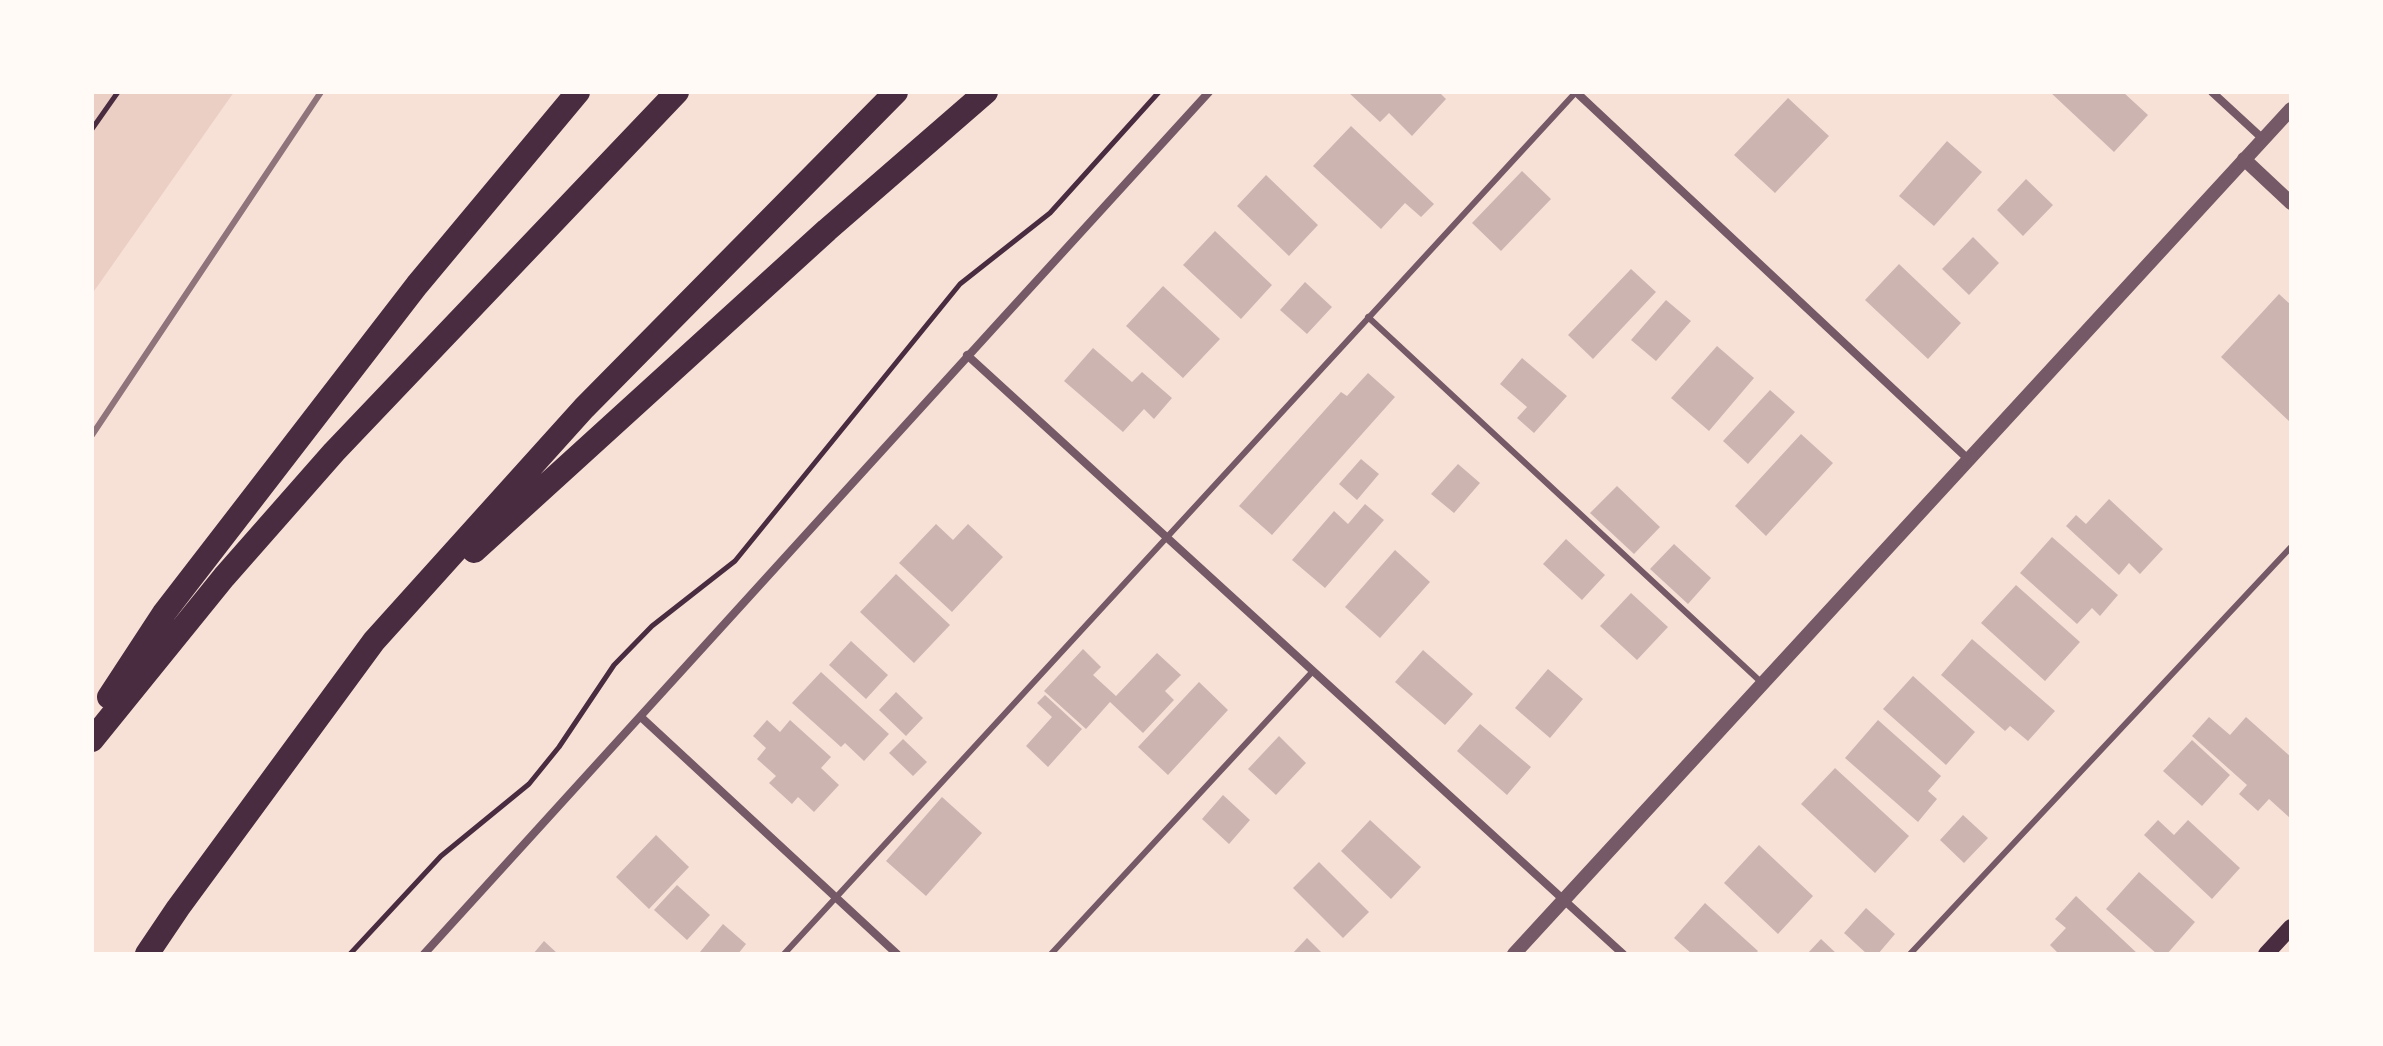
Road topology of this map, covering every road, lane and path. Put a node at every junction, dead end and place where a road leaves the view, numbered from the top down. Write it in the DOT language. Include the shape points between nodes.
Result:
graph roads {
  1 [pos="118,92"];
  2 [pos="578,92"];
  3 [pos="677,92"];
  4 [pos="896,92"];
  5 [pos="986,92"];
  6 [pos="1159,92"];
  7 [pos="1209,92"];
  8 [pos="1576,92"];
  9 [pos="2212,92"];
  10 [pos="2291,109"];
  11 [pos="92,129"];
  12 [pos="2263,139"];
  13 [pos="2244,159"];
  14 [pos="2291,203"];
  15 [pos="1368,317"];
  16 [pos="967,355"];
  17 [pos="1968,459"];
  18 [pos="1167,537"];
  19 [pos="2291,547"];
  20 [pos="374,641"];
  21 [pos="1313,671"];
  22 [pos="1763,683"];
  23 [pos="642,718"];
  24 [pos="92,724"];
  25 [pos="92,740"];
  26 [pos="836,898"];
  27 [pos="1564,901"];
  28 [pos="2291,927"];
  29 [pos="147,954"];
  30 [pos="350,954"];
  31 [pos="424,954"];
  32 [pos="784,954"];
  33 [pos="897,954"];
  34 [pos="1051,954"];
  35 [pos="1514,954"];
  36 [pos="1623,954"];
  37 [pos="1910,954"];
  38 [pos="2266,954"];
  1 -- 11 [label="path"];
  2 -- 24 [label="highway" via="417,285 174,600"];
  3 -- 25 [label="highway" via="334,452"];
  4 -- 20 [label="highway" via="584,408"];
  5 -- 20 [label="highway"];
  6 -- 30 [label="path" via="1050,213 960,284 735,561 652,626 614,665 529,784 441,856"];
  7 -- 16 [label="street"];
  8 -- 15 [label="lane"];
  8 -- 17 [label="street"];
  9 -- 12 [label="street"];
  10 -- 12 [label="street"];
  12 -- 13 [label="street"];
  13 -- 14 [label="street"];
  13 -- 17 [label="street"];
  15 -- 18 [label="lane"];
  15 -- 22 [label="lane"];
  16 -- 18 [label="street"];
  16 -- 23 [label="street"];
  17 -- 22 [label="street"];
  18 -- 21 [label="street"];
  18 -- 26 [label="lane"];
  19 -- 37 [label="lane"];
  20 -- 29 [label="highway"];
  21 -- 27 [label="street"];
  21 -- 34 [label="lane"];
  22 -- 27 [label="street"];
  23 -- 26 [label="street"];
  23 -- 31 [label="street"];
  26 -- 32 [label="lane"];
  26 -- 33 [label="street"];
  27 -- 35 [label="street"];
  27 -- 36 [label="street"];
  28 -- 38 [label="main road"];
}
